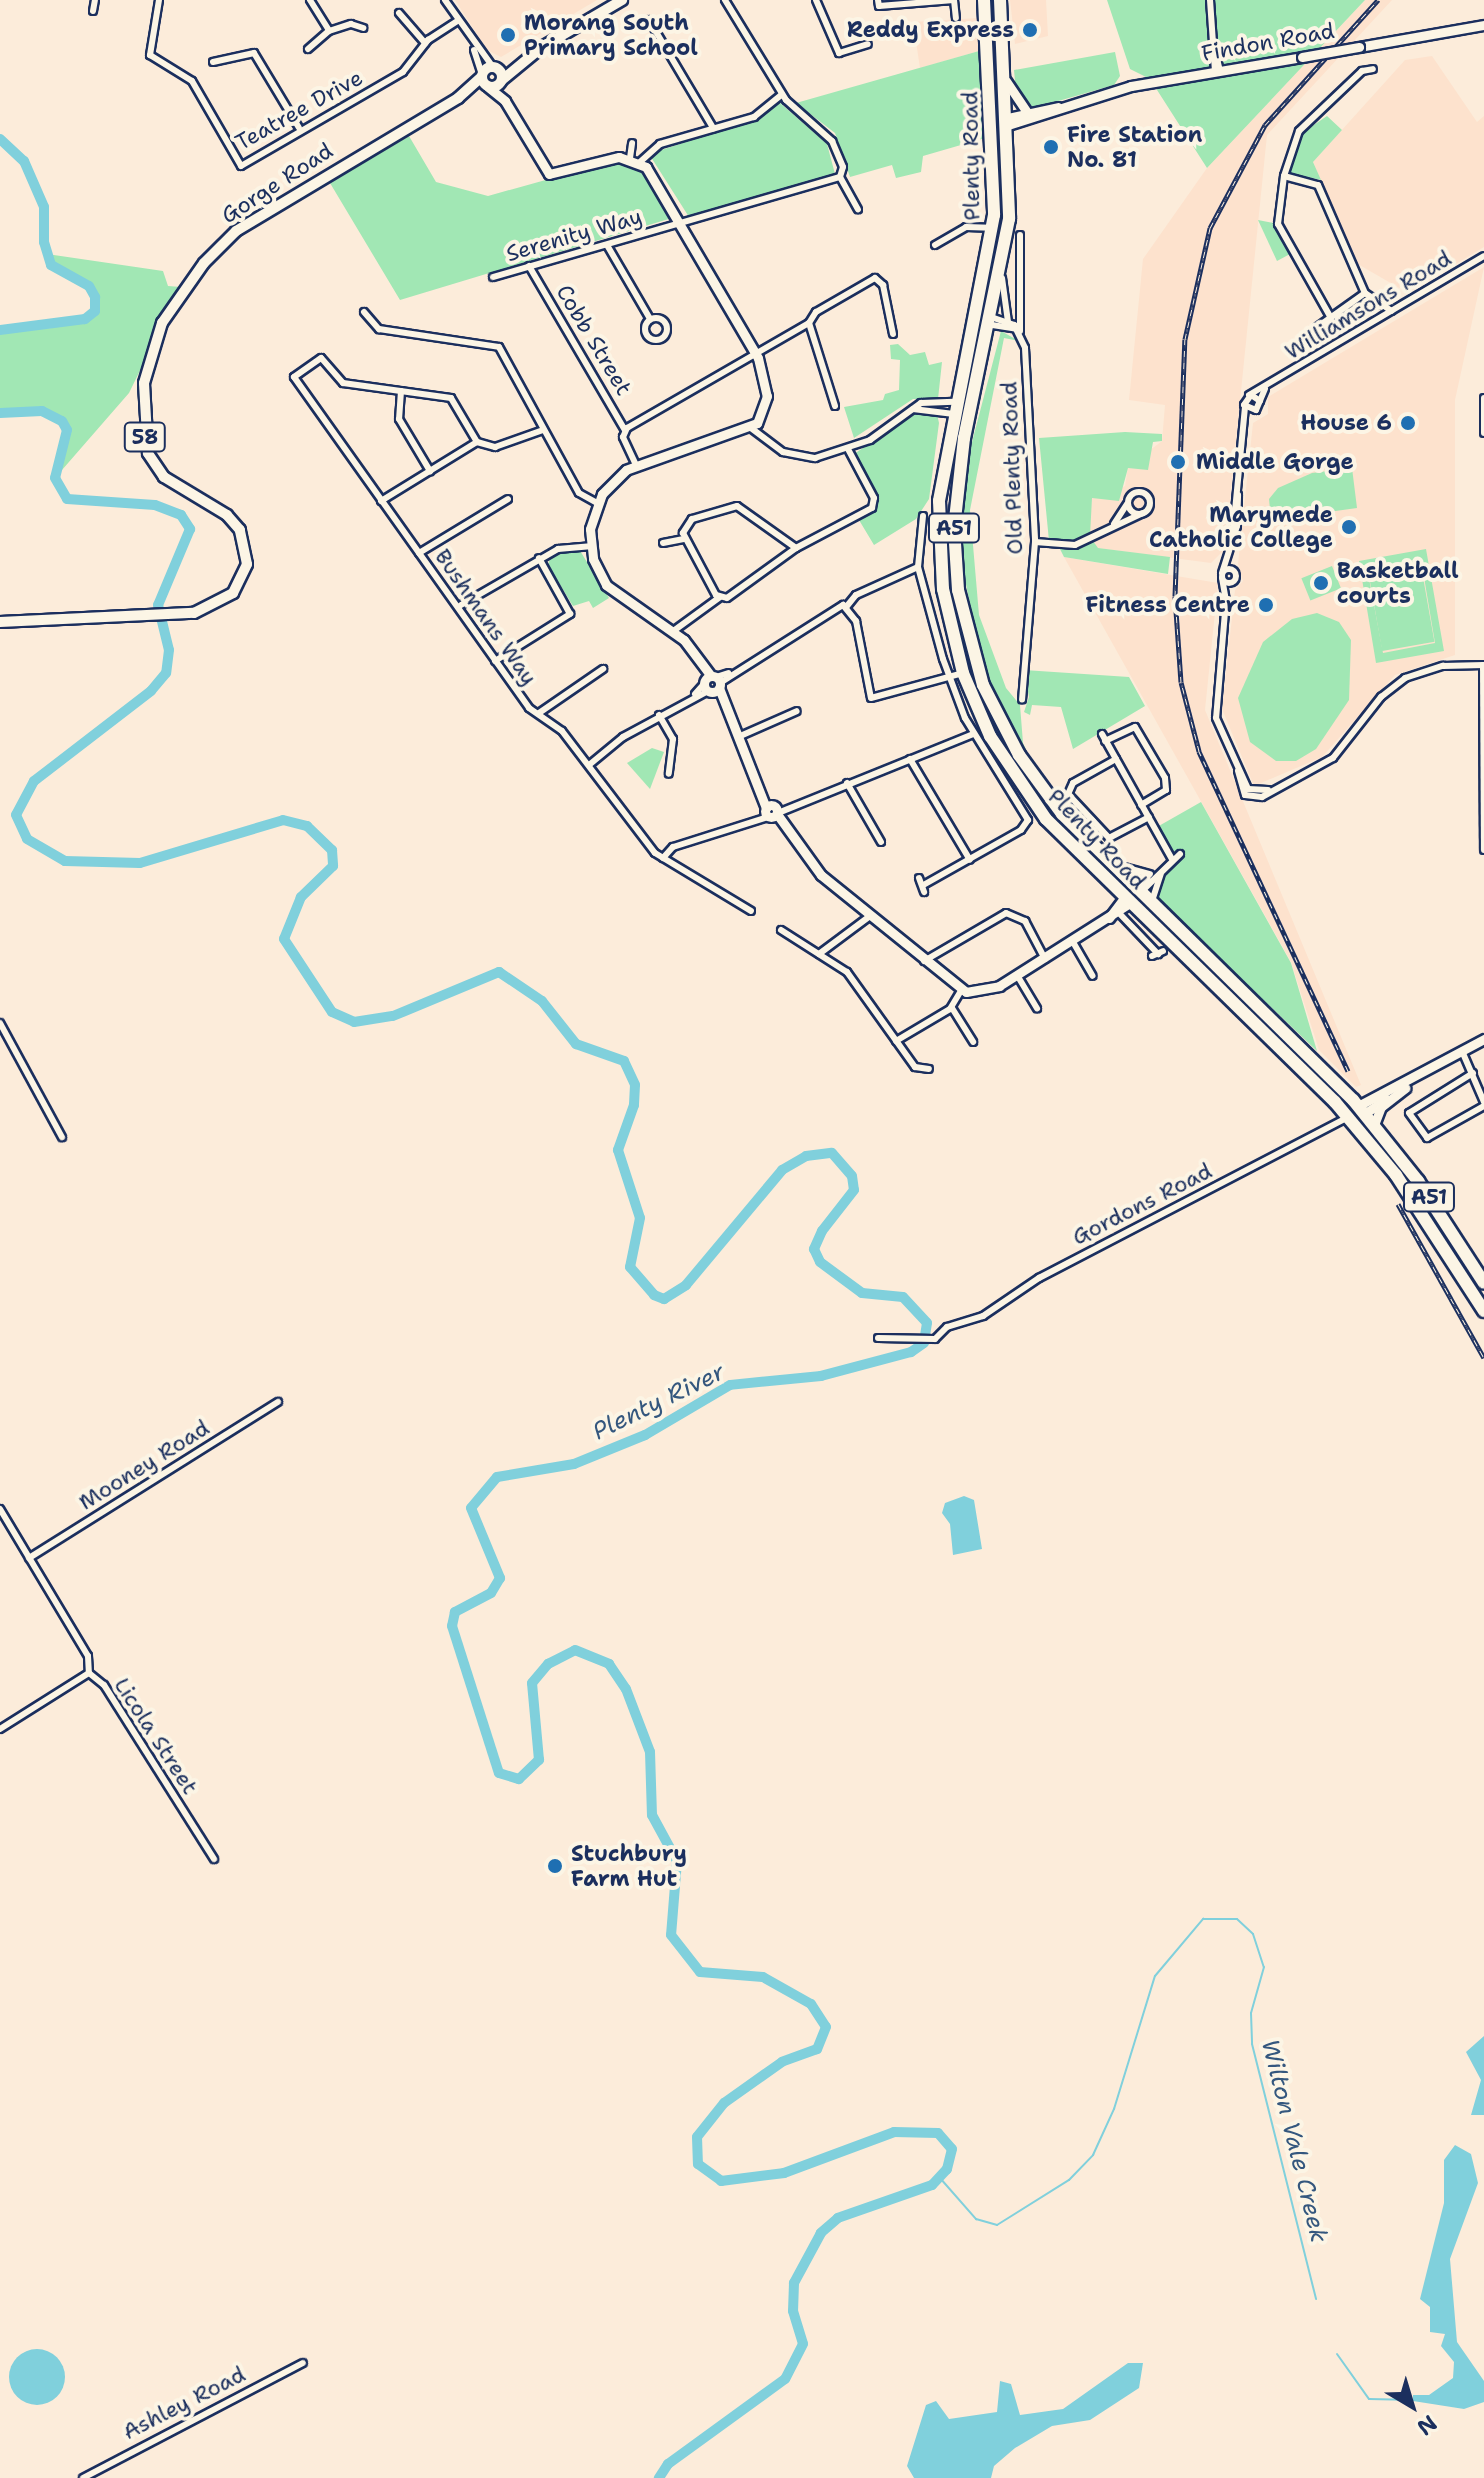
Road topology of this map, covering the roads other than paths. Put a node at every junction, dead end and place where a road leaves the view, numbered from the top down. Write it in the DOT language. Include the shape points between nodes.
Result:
graph roads {
  1 [pos="159,0"];
  2 [pos="310,0"];
  3 [pos="445,0"];
  4 [pos="622,0"];
  5 [pos="725,0"];
  6 [pos="816,0"];
  7 [pos="878,0"];
  8 [pos="954,0"];
  9 [pos="984,0"];
  10 [pos="1000,0"];
  11 [pos="1210,0"];
  12 [pos="919,2"];
  13 [pos="399,13"];
  14 [pos="956,18"];
  15 [pos="649,20"];
  16 [pos="457,21"];
  17 [pos="1484,25"];
  18 [pos="363,28"];
  19 [pos="329,31"];
  20 [pos="425,43"];
  21 [pos="868,44"];
  22 [pos="473,46"];
  23 [pos="542,47"];
  24 [pos="308,49"];
  25 [pos="215,58"];
  26 [pos="494,68"];
  27 [pos="1373,69"];
  28 [pos="1218,72"];
  29 [pos="485,81"];
  30 [pos="501,81"];
  31 [pos="1006,81"];
  32 [pos="782,94"];
  33 [pos="505,101"];
  34 [pos="1061,107"];
  35 [pos="1027,112"];
  36 [pos="1008,121"];
  37 [pos="994,124"];
  38 [pos="299,128"];
  39 [pos="713,128"];
  40 [pos="632,143"];
  41 [pos="630,158"];
  42 [pos="641,163"];
  43 [pos="1284,176"];
  44 [pos="840,177"];
  45 [pos="858,209"];
  46 [pos="680,223"];
  47 [pos="993,229"];
  48 [pos="1020,235"];
  49 [pos="609,244"];
  50 [pos="935,245"];
  51 [pos="1484,256"];
  52 [pos="531,266"];
  53 [pos="1001,275"];
  54 [pos="493,277"];
  55 [pos="1365,293"];
  56 [pos="1392,311"];
  57 [pos="364,312"];
  58 [pos="976,318"];
  59 [pos="1331,318"];
  60 [pos="650,319"];
  61 [pos="991,321"];
  62 [pos="1008,322"];
  63 [pos="809,323"];
  64 [pos="1316,328"];
  65 [pos="1018,330"];
  66 [pos="893,334"];
  67 [pos="755,351"];
  68 [pos="1271,384"];
  69 [pos="401,391"];
  70 [pos="1249,395"];
  71 [pos="973,398"];
  72 [pos="1484,398"];
  73 [pos="1260,401"];
  74 [pos="835,406"];
  75 [pos="953,408"];
  76 [pos="1245,408"];
  77 [pos="909,410"];
  78 [pos="1255,411"];
  79 [pos="753,427"];
  80 [pos="626,429"];
  81 [pos="543,430"];
  82 [pos="1243,430"];
  83 [pos="1484,433"];
  84 [pos="477,442"];
  85 [pos="848,449"];
  86 [pos="638,464"];
  87 [pos="430,471"];
  88 [pos="1237,484"];
  89 [pos="508,499"];
  90 [pos="381,501"];
  91 [pos="1128,502"];
  92 [pos="597,503"];
  93 [pos="1143,513"];
  94 [pos="923,516"];
  95 [pos="1111,527"];
  96 [pos="684,539"];
  97 [pos="1232,540"];
  98 [pos="1035,542"];
  99 [pos="663,543"];
  100 [pos="590,546"];
  101 [pos="796,548"];
  102 [pos="1230,550"];
  103 [pos="419,553"];
  104 [pos="539,558"];
  105 [pos="918,567"];
  106 [pos="1235,571"];
  107 [pos="1222,575"];
  108 [pos="1234,580"];
  109 [pos="719,596"];
  110 [pos="1226,600"];
  111 [pos="461,605"];
  112 [pos="847,606"];
  113 [pos="0,622"];
  114 [pos="674,633"];
  115 [pos="495,661"];
  116 [pos="1483,665"];
  117 [pos="603,669"];
  118 [pos="962,669"];
  119 [pos="948,674"];
  120 [pos="712,684"];
  121 [pos="1022,699"];
  122 [pos="797,711"];
  123 [pos="539,713"];
  124 [pos="659,715"];
  125 [pos="974,734"];
  126 [pos="738,737"];
  127 [pos="1484,757"];
  128 [pos="910,759"];
  129 [pos="1116,759"];
  130 [pos="589,765"];
  131 [pos="669,774"];
  132 [pos="847,783"];
  133 [pos="1484,793"];
  134 [pos="1141,805"];
  135 [pos="771,811"];
  136 [pos="1149,817"];
  137 [pos="883,844"];
  138 [pos="1484,850"];
  139 [pos="1180,854"];
  140 [pos="663,858"];
  141 [pos="1172,859"];
  142 [pos="970,860"];
  143 [pos="1112,863"];
  144 [pos="1162,868"];
  145 [pos="1150,874"];
  146 [pos="919,878"];
  147 [pos="1139,888"];
  148 [pos="1128,900"];
  149 [pos="1152,902"];
  150 [pos="751,911"];
  151 [pos="1114,914"];
  152 [pos="870,916"];
  153 [pos="781,930"];
  154 [pos="1073,942"];
  155 [pos="819,954"];
  156 [pos="1158,954"];
  157 [pos="1047,958"];
  158 [pos="925,963"];
  159 [pos="1017,975"];
  160 [pos="1093,976"];
  161 [pos="959,990"];
  162 [pos="952,1007"];
  163 [pos="1037,1008"];
  164 [pos="0,1023"];
  165 [pos="1484,1039"];
  166 [pos="896,1041"];
  167 [pos="973,1042"];
  168 [pos="1462,1051"];
  169 [pos="929,1069"];
  170 [pos="1473,1073"];
  171 [pos="1416,1078"];
  172 [pos="1484,1104"];
  173 [pos="1361,1110"];
  174 [pos="1348,1117"];
  175 [pos="1374,1125"];
  176 [pos="62,1137"];
  177 [pos="1484,1283"];
  178 [pos="1484,1311"];
  179 [pos="878,1338"];
  180 [pos="278,1402"];
  181 [pos="0,1509"];
  182 [pos="29,1558"];
  183 [pos="89,1673"];
  184 [pos="0,1729"];
  185 [pos="214,1859"];
  186 [pos="303,2363"];
  187 [pos="83,2478"];
  1 -- 38 [label="street, Teatree Drive" via="150,55 192,81 237,164 248,164"];
  2 -- 19 [label="street"];
  3 -- 16 [label="street"];
  4 -- 23 [label="main road, 58"];
  5 -- 32 [label="street"];
  6 -- 21 [label="street" via="839,53"];
  7 -- 12 [label="street" via="879,6"];
  8 -- 12 [label="street"];
  8 -- 14 [label="street"];
  9 -- 37 [label="highway, Plenty Road / A51"];
  10 -- 31 [label="highway, Plenty Road / A51"];
  11 -- 28 [label="street"];
  13 -- 20 [label="street"];
  15 -- 39 [label="street"];
  16 -- 20 [label="street, Teatree Drive"];
  16 -- 22 [label="street"];
  17 -- 28 [label="street, Findon Road, bridge"];
  18 -- 19 [label="street" via="351,24"];
  19 -- 24 [label="street" via="320,44"];
  20 -- 38 [label="street, Teatree Drive" via="403,72"];
  22 -- 26 [label="street"];
  22 -- 29 [label="street"];
  23 -- 26 [label="main road, 58"];
  23 -- 30 [label="main road, 58"];
  25 -- 38 [label="street" via="256,55"];
  26 -- 29 [label="main road, 58"];
  26 -- 30 [label="main road"];
  27 -- 43 [label="street" via="1362,71 1299,131"];
  28 -- 34 [label="street, Findon Road" via="1131,86"];
  29 -- 30 [label="main road, 58"];
  29 -- 33 [label="street"];
  29 -- 113 [label="main road, Gorge Road / 58" via="236,231 167,313 146,370 148,453 164,477 234,521 247,555 244,575 227,599 181,614"];
  30 -- 33 [label="street"];
  31 -- 35 [label="street"];
  31 -- 36 [label="highway, Plenty Road / A51"];
  32 -- 39 [label="street" via="754,117"];
  32 -- 44 [label="street" via="832,141 843,167"];
  33 -- 41 [label="street" via="549,170"];
  34 -- 35 [label="street, Findon Road"];
  34 -- 36 [label="street, Findon Road"];
  35 -- 36 [label="street, Findon Road"];
  36 -- 37 [label="highway, Findon Road"];
  36 -- 53 [label="highway, Plenty Road / A51" via="1010,208"];
  37 -- 47 [label="highway, Plenty Road / A51"];
  39 -- 42 [label="street" via="654,148"];
  40 -- 41 [label="street"];
  41 -- 42 [label="street"];
  42 -- 46 [label="street"];
  43 -- 55 [label="street" via="1318,185"];
  43 -- 59 [label="street" via="1278,224"];
  44 -- 45 [label="street"];
  44 -- 46 [label="street, Serenity Way"];
  46 -- 49 [label="street, Serenity Way"];
  46 -- 67 [label="street"];
  47 -- 50 [label="street" via="966,227"];
  47 -- 58 [label="highway, Plenty Road / A51"];
  48 -- 65 [label="street, Old Plenty Road"];
  49 -- 52 [label="street, Serenity Way"];
  49 -- 60 [label="street"];
  51 -- 56 [label="street, Williamsons Road"];
  52 -- 54 [label="street, Serenity Way"];
  52 -- 80 [label="street, Cobb Street"];
  53 -- 61 [label="highway, Plenty Road / A51"];
  53 -- 62 [label="street"];
  55 -- 56 [label="street"];
  55 -- 59 [label="street, Williamsons Road"];
  56 -- 68 [label="street, Williamsons Road"];
  57 -- 81 [label="street" via="379,329 497,346"];
  58 -- 61 [label="street"];
  58 -- 75 [label="highway, Plenty Road / A51"];
  59 -- 64 [label="street, Williamsons Road"];
  61 -- 62 [label="street"];
  61 -- 65 [label="street"];
  61 -- 71 [label="highway, Plenty Road / A51"];
  62 -- 65 [label="street"];
  63 -- 66 [label="street" via="816,312 875,278 883,285"];
  63 -- 67 [label="street"];
  63 -- 74 [label="street"];
  65 -- 98 [label="street, Old Plenty Road"];
  67 -- 79 [label="street" via="767,396"];
  67 -- 80 [label="street"];
  68 -- 70 [label="street, Williamsons Road"];
  68 -- 73 [label="street, Williamsons Road"];
  69 -- 84 [label="street" via="456,400"];
  69 -- 87 [label="street" via="399,421"];
  69 -- 90 [label="street, Bushmans Way" via="343,383 320,358 294,377"];
  70 -- 73 [label="street"];
  70 -- 76 [label="street"];
  71 -- 75 [label="highway"];
  71 -- 143 [label="highway, Plenty Road / A51" via="954,528 971,648 1002,728 1029,771"];
  72 -- 83 [label="street"];
  73 -- 78 [label="street, Williamsons Road"];
  75 -- 77 [label="street"];
  75 -- 77 [label="street" via="924,402"];
  75 -- 118 [label="highway, Plenty Road / A51" via="939,524 943,589"];
  76 -- 78 [label="street"];
  76 -- 82 [label="street"];
  77 -- 85 [label="street" via="874,438"];
  78 -- 82 [label="street"];
  79 -- 85 [label="street" via="766,442 800,458"];
  79 -- 86 [label="street"];
  80 -- 86 [label="street"];
  81 -- 84 [label="street" via="495,447"];
  81 -- 92 [label="street" via="579,493"];
  82 -- 88 [label="street"];
  84 -- 87 [label="street"];
  85 -- 101 [label="street" via="875,504"];
  86 -- 92 [label="street" via="614,479"];
  87 -- 90 [label="street"];
  88 -- 97 [label="street"];
  88 -- 97 [label="street" via="1239,515"];
  89 -- 103 [label="street"];
  90 -- 103 [label="street, Bushmans Way"];
  91 -- 93 [label="street" via="1132,512"];
  91 -- 93 [label="street" via="1134,493 1146,494 1150,503"];
  91 -- 95 [label="street"];
  92 -- 100 [label="street"];
  93 -- 95 [label="street"];
  94 -- 105 [label="street"];
  95 -- 98 [label="street" via="1075,545"];
  96 -- 99 [label="street"];
  96 -- 101 [label="street" via="692,519 737,506"];
  96 -- 109 [label="street"];
  97 -- 102 [label="street"];
  98 -- 121 [label="street, Old Plenty Road"];
  100 -- 104 [label="street"];
  100 -- 114 [label="street" via="613,592"];
  101 -- 109 [label="street" via="735,591"];
  102 -- 106 [label="street"];
  102 -- 107 [label="street"];
  103 -- 111 [label="street, Bushmans Way"];
  104 -- 111 [label="street"];
  104 -- 115 [label="street" via="570,614"];
  105 -- 112 [label="street"];
  105 -- 119 [label="street"];
  106 -- 107 [label="street"];
  106 -- 108 [label="street"];
  107 -- 108 [label="street"];
  107 -- 110 [label="street"];
  108 -- 110 [label="street"];
  109 -- 114 [label="street"];
  110 -- 116 [label="street" via="1215,713 1252,795 1281,787 1333,758 1385,693 1405,678 1433,667"];
  111 -- 115 [label="street, Bushmans Way"];
  112 -- 119 [label="street" via="859,632 870,697"];
  112 -- 120 [label="street"];
  114 -- 120 [label="street"];
  115 -- 123 [label="street, Bushmans Way"];
  116 -- 127 [label="street"];
  117 -- 123 [label="street"];
  118 -- 119 [label="street"];
  118 -- 148 [label="highway, Plenty Road / A51" via="990,736 1034,804"];
  119 -- 125 [label="street"];
  120 -- 124 [label="street"];
  120 -- 126 [label="street"];
  122 -- 126 [label="street"];
  123 -- 130 [label="street, Bushmans Way"];
  124 -- 130 [label="street"];
  124 -- 131 [label="street" via="673,739"];
  125 -- 128 [label="street"];
  125 -- 142 [label="street" via="1028,820"];
  126 -- 135 [label="street"];
  127 -- 133 [label="street"];
  128 -- 132 [label="street"];
  128 -- 142 [label="street"];
  129 -- 134 [label="street"];
  129 -- 134 [label="street" via="1104,737 1135,727 1165,778 1166,790"];
  129 -- 136 [label="street" via="1073,783 1068,794 1109,838"];
  130 -- 140 [label="street, Bushmans Way"];
  132 -- 135 [label="street"];
  132 -- 137 [label="street"];
  133 -- 138 [label="street"];
  134 -- 136 [label="street"];
  135 -- 140 [label="street" via="673,847"];
  135 -- 152 [label="street" via="811,864"];
  136 -- 141 [label="street"];
  139 -- 141 [label="street"];
  140 -- 150 [label="street, Bushmans Way"];
  141 -- 144 [label="street"];
  142 -- 146 [label="street" via="925,888"];
  143 -- 145 [label="street"];
  143 -- 147 [label="highway, Plenty Road / A51"];
  144 -- 145 [label="street"];
  144 -- 147 [label="street"];
  144 -- 149 [label="street"];
  145 -- 147 [label="street"];
  147 -- 148 [label="highway"];
  147 -- 149 [label="highway, Plenty Road / A51"];
  148 -- 151 [label="street"];
  148 -- 174 [label="highway, Plenty Road / A51"];
  149 -- 173 [label="highway, Plenty Road / A51"];
  151 -- 154 [label="street"];
  151 -- 156 [label="street, Plenty Road"];
  152 -- 155 [label="street"];
  152 -- 158 [label="street"];
  153 -- 155 [label="street"];
  154 -- 157 [label="street"];
  154 -- 160 [label="street"];
  155 -- 166 [label="street" via="847,972"];
  157 -- 158 [label="street" via="1023,919 1006,913"];
  157 -- 159 [label="street"];
  158 -- 161 [label="street"];
  159 -- 161 [label="street" via="988,991"];
  159 -- 163 [label="street"];
  161 -- 162 [label="street"];
  162 -- 166 [label="street"];
  162 -- 167 [label="street"];
  164 -- 176 [label="street"];
  165 -- 168 [label="street, Gordons Road"];
  166 -- 169 [label="street" via="916,1068"];
  168 -- 170 [label="street"];
  168 -- 171 [label="street, Gordons Road"];
  170 -- 172 [label="street"];
  170 -- 172 [label="street" via="1409,1113 1427,1138"];
  171 -- 173 [label="street, Gordons Road"];
  171 -- 175 [label="street" via="1381,1107"];
  173 -- 174 [label="highway, Gordons Road"];
  173 -- 175 [label="highway, Plenty Road / A51"];
  174 -- 178 [label="highway, Plenty Road / A51" via="1434,1229"];
  174 -- 179 [label="street, Gordons Road" via="1039,1278 983,1316 928,1338"];
  175 -- 177 [label="highway, Plenty Road / A51"];
  180 -- 182 [label="street, Mooney Road"];
  181 -- 182 [label="street, Licola Street"];
  182 -- 183 [label="street, Licola Street" via="88,1656"];
  183 -- 184 [label="street"];
  183 -- 185 [label="street, Licola Street" via="104,1685"];
  186 -- 187 [label="street, Ashley Road"];
}
